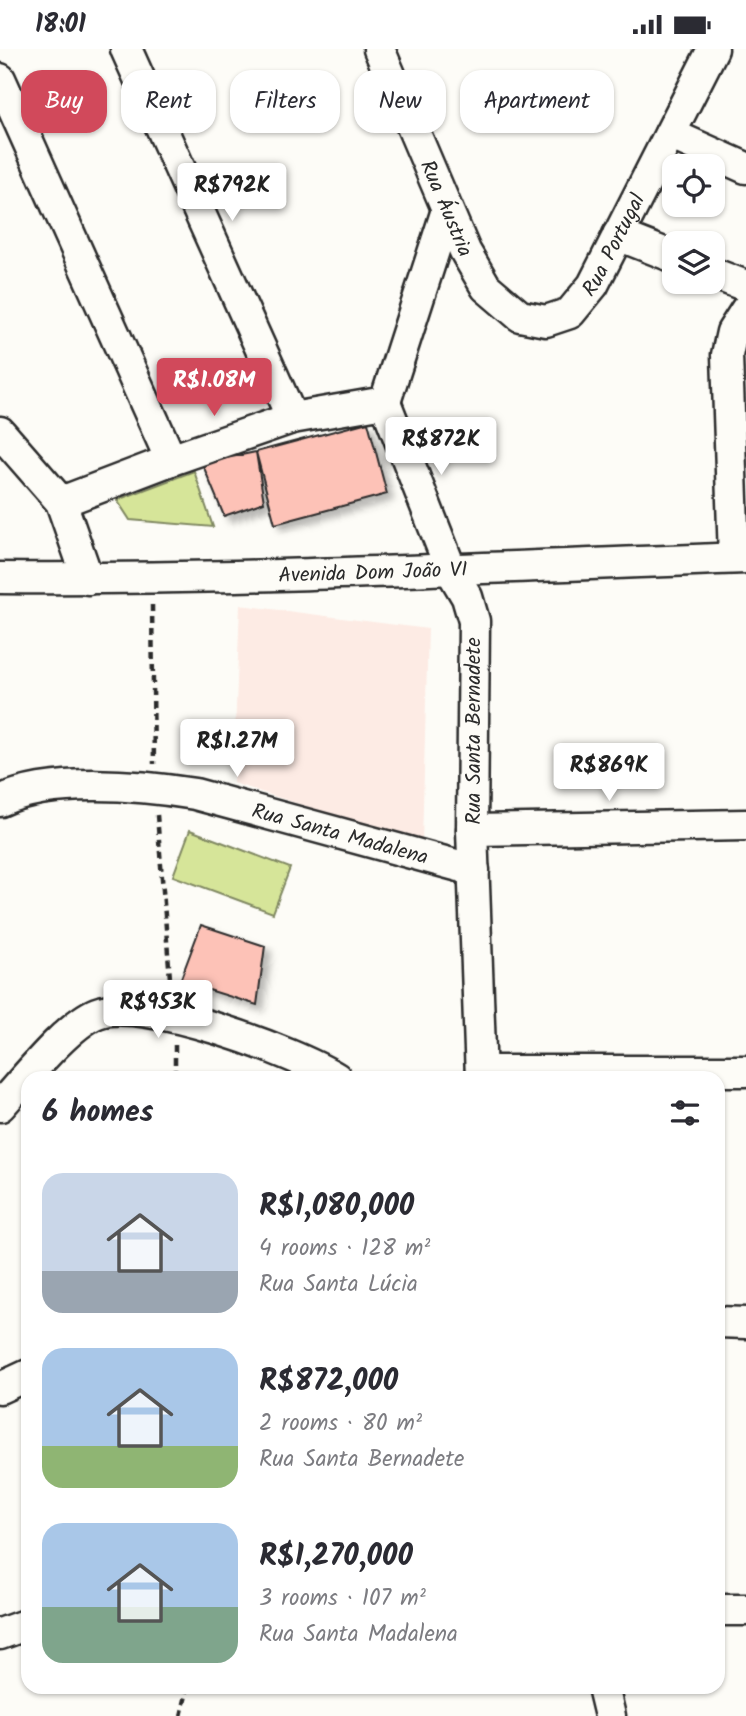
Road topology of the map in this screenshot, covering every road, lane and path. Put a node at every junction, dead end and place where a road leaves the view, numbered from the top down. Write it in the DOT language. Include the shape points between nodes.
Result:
graph roads {
  1 [pos="126,49"];
  2 [pos="379,49"];
  3 [pos="713,49"];
  4 [pos="0,79"];
  5 [pos="670,134"];
  6 [pos="746,168"];
  7 [pos="447,210"];
  8 [pos="618,236"];
  9 [pos="662,252"];
  10 [pos="725,278"];
  11 [pos="746,286"];
  12 [pos="746,310"];
  13 [pos="520,316"];
  14 [pos="385,402"];
  15 [pos="292,418"];
  16 [pos="0,432"];
  17 [pos="171,460"];
  18 [pos="61,502"];
  19 [pos="740,558"];
  20 [pos="451,570"];
  21 [pos="152,576"];
  22 [pos="0,578"];
  23 [pos="89,579"];
  24 [pos="155,788"];
  25 [pos="0,801"];
  26 [pos="746,825"];
  27 [pos="472,830"];
  28 [pos="474,870"];
  29 [pos="173,1017"];
  30 [pos="33,1071"];
  31 [pos="175,1071"];
  32 [pos="326,1071"];
  33 [pos="481,1071"];
  34 [pos="725,1071"];
  35 [pos="746,1071"];
  36 [pos="21,1084"];
  37 [pos="0,1106"];
  38 [pos="725,1322"];
  39 [pos="746,1323"];
  40 [pos="21,1378"];
  41 [pos="0,1388"];
  42 [pos="725,1610"];
  43 [pos="746,1610"];
  44 [pos="21,1626"];
  45 [pos="0,1634"];
  46 [pos="186,1694"];
  47 [pos="605,1694"];
  48 [pos="181,1716"];
  49 [pos="610,1716"];
  1 -- 15 [label="street"];
  2 -- 7 [label="street, Rua Áustria"];
  3 -- 5 [label="street, Rua Portugal"];
  4 -- 17 [label="street"];
  5 -- 6 [label="street"];
  5 -- 8 [label="street, Rua Portugal"];
  7 -- 13 [label="street, Rua Áustria" via="486,287"];
  7 -- 14 [label="street"];
  8 -- 9 [label="street"];
  8 -- 13 [label="street, Rua Portugal" via="593,285 570,313 546,321"];
  10 -- 11 [label="street"];
  12 -- 19 [label="street" via="732,332 727,355"];
  14 -- 15 [label="street"];
  14 -- 20 [label="street, Rua Santa Bernadete"];
  15 -- 17 [label="street"];
  16 -- 18 [label="street"];
  17 -- 18 [label="street"];
  18 -- 23 [label="street"];
  19 -- 20 [label="street, Avenida Dom João VI"];
  20 -- 21 [label="street, Avenida Dom João VI"];
  20 -- 27 [label="street, Rua Santa Bernadete" via="474,621"];
  21 -- 23 [label="street, Avenida Dom João VI"];
  21 -- 24 [label="path"];
  22 -- 23 [label="street, Avenida Dom João VI"];
  24 -- 25 [label="street, Rua Santa Madalena" via="54,787"];
  24 -- 28 [label="street, Rua Santa Madalena" via="195,794"];
  24 -- 29 [label="path"];
  26 -- 27 [label="street"];
  27 -- 28 [label="street, Rua Santa Bernadete"];
  28 -- 33 [label="street, Rua Santa Bernadete"];
  29 -- 30 [label="street" via="121,1008 97,1013 77,1025"];
  29 -- 31 [label="path"];
  29 -- 32 [label="street"];
  34 -- 35 [label="street"];
  36 -- 37 [label="street"];
  38 -- 39 [label="street"];
  40 -- 41 [label="street"];
  42 -- 43 [label="street"];
  44 -- 45 [label="street"];
  46 -- 48 [label="path"];
  47 -- 49 [label="street"];
}
